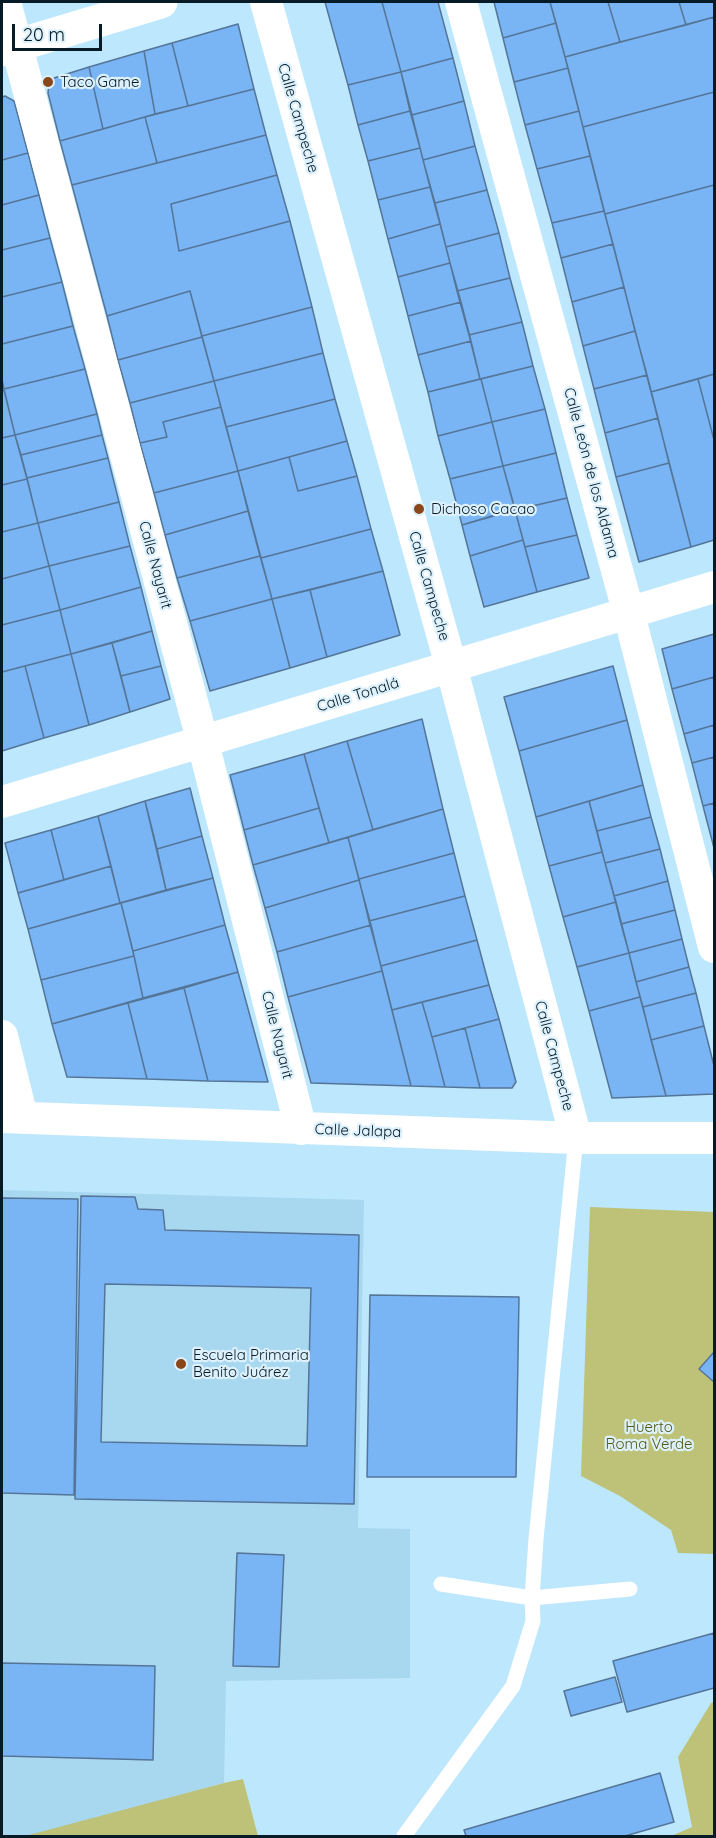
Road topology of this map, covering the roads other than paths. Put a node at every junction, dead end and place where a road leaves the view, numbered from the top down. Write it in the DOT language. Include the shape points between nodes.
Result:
graph roads {
  1 [pos="5,2"];
  2 [pos="161,2"];
  3 [pos="266,2"];
  4 [pos="462,2"];
  5 [pos="9,48"];
  6 [pos="714,587"];
  7 [pos="629,614"];
  8 [pos="452,666"];
  9 [pos="203,743"];
  10 [pos="2,802"];
  11 [pos="714,947"];
  12 [pos="2,1036"];
  13 [pos="12,1117"];
  14 [pos="301,1129"];
  15 [pos="576,1138"];
  16 [pos="714,1138"];
  17 [pos="441,1584"];
  18 [pos="630,1589"];
  19 [pos="532,1598"];
  20 [pos="404,1836"];
  1 -- 5 [label="street, Calle Nayarit"];
  2 -- 5 [label="main road"];
  3 -- 8 [label="street, Calle Campeche"];
  4 -- 7 [label="street, Calle León de los Aldama"];
  5 -- 9 [label="street, Calle Nayarit"];
  6 -- 7 [label="street, Calle Tonalá"];
  7 -- 8 [label="street, Calle Tonalá"];
  7 -- 11 [label="street, Calle León de los Aldama"];
  8 -- 9 [label="street, Calle Tonalá"];
  8 -- 15 [label="street, Calle Campeche"];
  9 -- 10 [label="street, Calle Tonalá"];
  9 -- 14 [label="street, Calle Nayarit"];
  12 -- 13 [label="street"];
  13 -- 14 [label="street, Calle Jalapa"];
  14 -- 15 [label="street, Calle Jalapa"];
  15 -- 16 [label="street, Calle Jalapa"];
  15 -- 19 [label="lane"];
  17 -- 19 [label="lane"];
  18 -- 19 [label="lane"];
  19 -- 20 [label="lane" via="533,1621 513,1686"];
}
